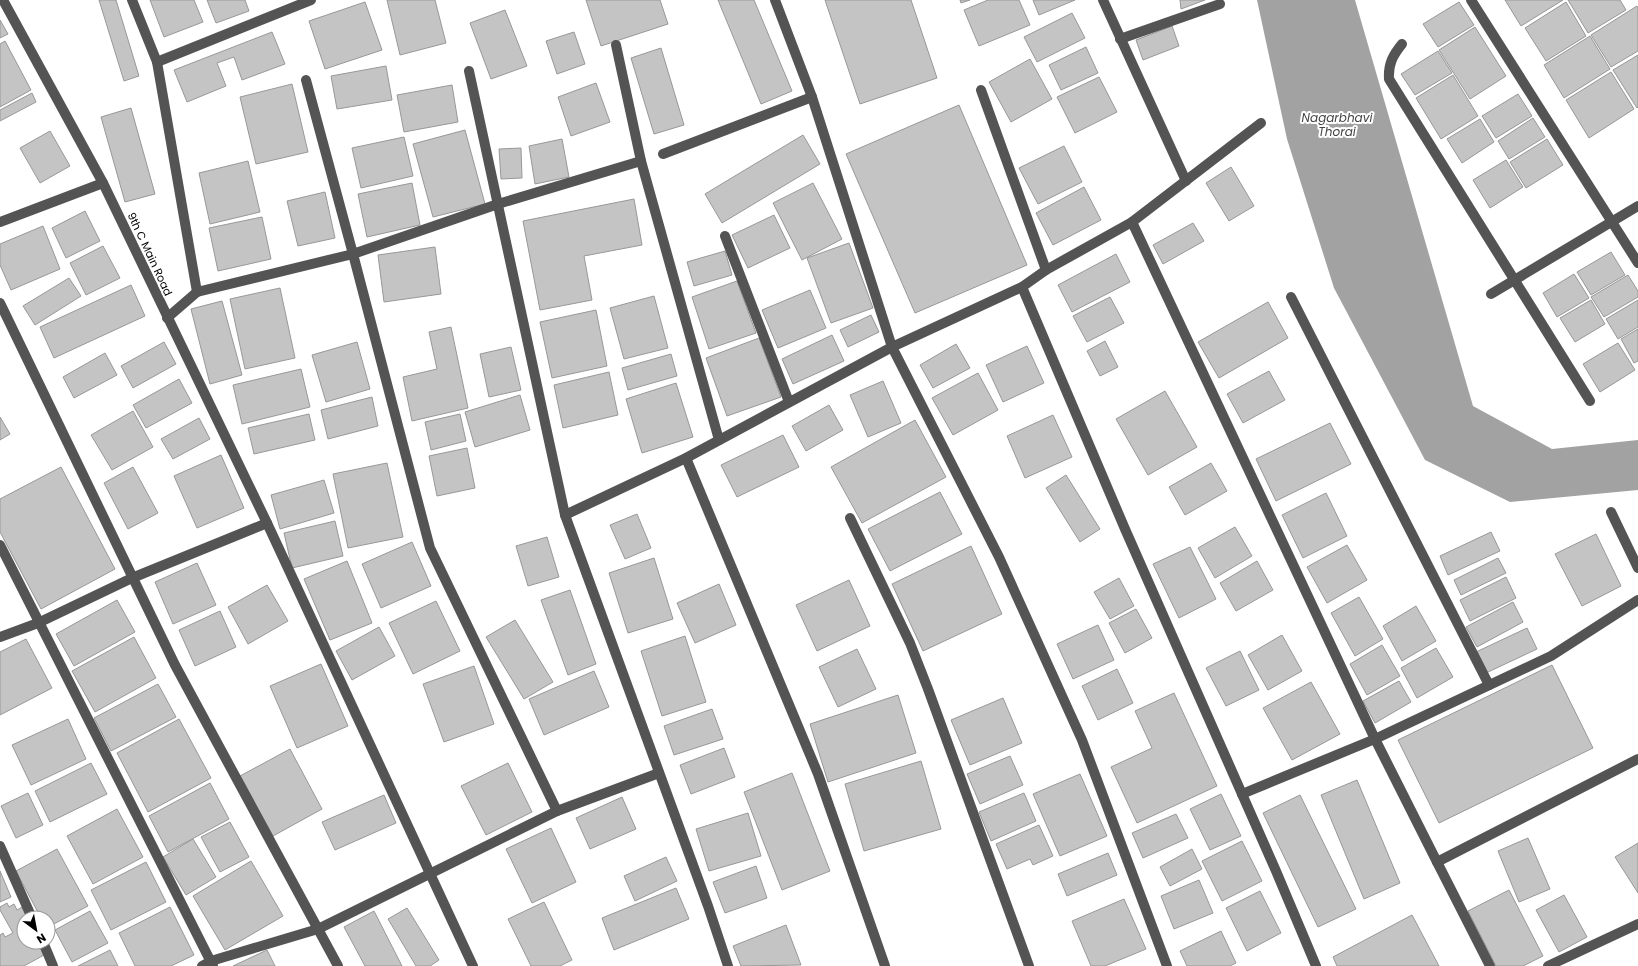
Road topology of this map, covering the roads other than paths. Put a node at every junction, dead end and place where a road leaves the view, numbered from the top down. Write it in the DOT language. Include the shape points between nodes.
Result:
graph roads {
  1 [pos="3,0"];
  2 [pos="132,0"];
  3 [pos="311,0"];
  4 [pos="775,0"];
  5 [pos="1103,0"];
  6 [pos="1471,0"];
  7 [pos="1220,4"];
  8 [pos="1120,39"];
  9 [pos="1402,44"];
  10 [pos="616,45"];
  11 [pos="157,62"];
  12 [pos="469,71"];
  13 [pos="306,80"];
  14 [pos="981,90"];
  15 [pos="812,98"];
  16 [pos="1261,123"];
  17 [pos="663,154"];
  18 [pos="641,162"];
  19 [pos="1186,181"];
  20 [pos="103,183"];
  21 [pos="498,204"];
  22 [pos="1638,206"];
  23 [pos="1612,221"];
  24 [pos="0,222"];
  25 [pos="1132,222"];
  26 [pos="725,236"];
  27 [pos="352,254"];
  28 [pos="1638,263"];
  29 [pos="1046,270"];
  30 [pos="1513,280"];
  31 [pos="1022,287"];
  32 [pos="197,292"];
  33 [pos="1491,294"];
  34 [pos="1291,297"];
  35 [pos="0,303"];
  36 [pos="167,318"];
  37 [pos="892,347"];
  38 [pos="790,402"];
  39 [pos="1590,402"];
  40 [pos="719,440"];
  41 [pos="686,458"];
  42 [pos="1611,512"];
  43 [pos="565,515"];
  44 [pos="850,518"];
  45 [pos="267,523"];
  46 [pos="0,545"];
  47 [pos="1638,568"];
  48 [pos="132,578"];
  49 [pos="1638,600"];
  50 [pos="38,623"];
  51 [pos="0,637"];
  52 [pos="1489,685"];
  53 [pos="1375,739"];
  54 [pos="1638,759"];
  55 [pos="659,773"];
  56 [pos="1242,794"];
  57 [pos="558,811"];
  58 [pos="0,846"];
  59 [pos="1437,862"];
  60 [pos="431,874"];
  61 [pos="28,910"];
  62 [pos="1638,924"];
  63 [pos="318,929"];
  64 [pos="46,950"];
  65 [pos="209,964"];
  66 [pos="53,966"];
  67 [pos="338,966"];
  68 [pos="473,966"];
  69 [pos="728,966"];
  70 [pos="885,966"];
  71 [pos="1029,966"];
  72 [pos="1167,966"];
  73 [pos="1316,966"];
  74 [pos="1490,966"];
  75 [pos="1548,966"];
  1 -- 20 [label="street, 9th C Main Road"];
  2 -- 11 [label="street"];
  3 -- 11 [label="street"];
  4 -- 15 [label="street"];
  5 -- 8 [label="street"];
  6 -- 23 [label="street"];
  7 -- 8 [label="street"];
  8 -- 19 [label="street"];
  9 -- 30 [label="street" via="1390,63 1389,79"];
  10 -- 18 [label="street"];
  11 -- 32 [label="street"];
  12 -- 21 [label="street"];
  13 -- 27 [label="street"];
  14 -- 29 [label="street"];
  15 -- 17 [label="street"];
  15 -- 37 [label="street"];
  16 -- 19 [label="street"];
  18 -- 21 [label="street"];
  18 -- 40 [label="street"];
  19 -- 25 [label="street"];
  20 -- 24 [label="street"];
  20 -- 36 [label="street, 9th C Main Road"];
  21 -- 27 [label="street"];
  21 -- 43 [label="street"];
  22 -- 23 [label="street"];
  23 -- 28 [label="street"];
  23 -- 30 [label="street"];
  25 -- 29 [label="street"];
  25 -- 53 [label="street"];
  26 -- 38 [label="street"];
  27 -- 32 [label="street"];
  27 -- 57 [label="street" via="430,548"];
  29 -- 31 [label="street"];
  30 -- 33 [label="street"];
  30 -- 39 [label="street"];
  31 -- 37 [label="street"];
  31 -- 56 [label="street"];
  32 -- 36 [label="street"];
  34 -- 52 [label="street"];
  35 -- 48 [label="street"];
  36 -- 45 [label="street, 9th C Main Road"];
  37 -- 38 [label="street"];
  37 -- 72 [label="street" via="999,557 1082,740"];
  38 -- 40 [label="street"];
  40 -- 41 [label="street"];
  41 -- 43 [label="street"];
  41 -- 70 [label="street" via="818,774"];
  42 -- 47 [label="street"];
  43 -- 55 [label="street"];
  44 -- 71 [label="street" via="912,650"];
  45 -- 48 [label="street"];
  45 -- 60 [label="street, 9th C Main Road"];
  46 -- 50 [label="street"];
  48 -- 50 [label="street"];
  48 -- 63 [label="street" via="175,665"];
  49 -- 52 [label="street" via="1551,656"];
  50 -- 51 [label="street"];
  50 -- 65 [label="street"];
  52 -- 53 [label="street"];
  53 -- 56 [label="street"];
  53 -- 59 [label="street"];
  54 -- 59 [label="street"];
  55 -- 57 [label="street"];
  55 -- 69 [label="street"];
  56 -- 73 [label="street"];
  57 -- 60 [label="street"];
  58 -- 61 [label="street"];
  59 -- 74 [label="street"];
  60 -- 63 [label="street"];
  60 -- 68 [label="street, 9th C Main Road"];
  62 -- 75 [label="street"];
  63 -- 65 [label="street"];
  63 -- 67 [label="street"];
  64 -- 66 [label="street"];
}
